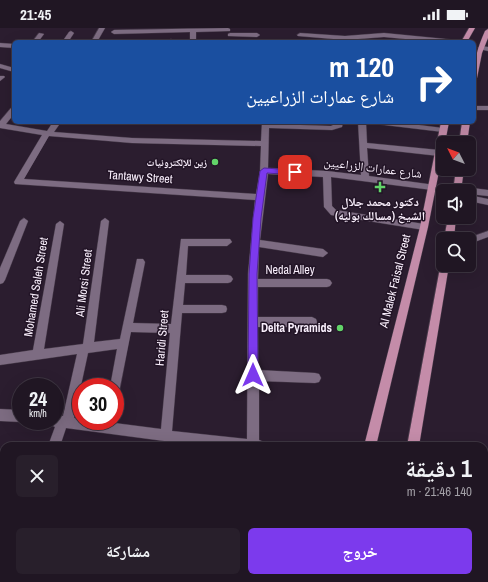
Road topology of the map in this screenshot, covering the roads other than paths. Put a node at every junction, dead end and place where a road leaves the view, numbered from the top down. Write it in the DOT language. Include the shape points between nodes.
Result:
graph roads {
  1 [pos="102,28"];
  2 [pos="297,28"];
  3 [pos="472,28"];
  4 [pos="128,30"];
  5 [pos="193,31"];
  6 [pos="229,31"];
  7 [pos="114,32"];
  8 [pos="71,33"];
  9 [pos="41,34"];
  10 [pos="487,34"];
  11 [pos="257,35"];
  12 [pos="300,35"];
  13 [pos="36,40"];
  14 [pos="66,40"];
  15 [pos="95,40"];
  16 [pos="193,40"];
  17 [pos="301,40"];
  18 [pos="432,40"];
  19 [pos="465,40"];
  20 [pos="0,45"];
  21 [pos="12,46"];
  22 [pos="481,48"];
  23 [pos="488,49"];
  24 [pos="0,66"];
  25 [pos="12,69"];
  26 [pos="476,69"];
  27 [pos="476,108"];
  28 [pos="488,108"];
  29 [pos="12,112"];
  30 [pos="55,124"];
  31 [pos="266,124"];
  32 [pos="300,124"];
  33 [pos="339,124"];
  34 [pos="362,124"];
  35 [pos="410,124"];
  36 [pos="466,124"];
  37 [pos="0,125"];
  38 [pos="444,126"];
  39 [pos="48,134"];
  40 [pos="442,136"];
  41 [pos="464,136"];
  42 [pos="266,144"];
  43 [pos="363,145"];
  44 [pos="436,153"];
  45 [pos="436,168"];
  46 [pos="264,171"];
  47 [pos="327,174"];
  48 [pos="365,178"];
  49 [pos="432,187"];
  50 [pos="476,192"];
  51 [pos="488,193"];
  52 [pos="260,197"];
  53 [pos="476,199"];
  54 [pos="488,202"];
  55 [pos="24,221"];
  56 [pos="105,221"];
  57 [pos="60,224"];
  58 [pos="424,227"];
  59 [pos="488,234"];
  60 [pos="476,238"];
  61 [pos="227,242"];
  62 [pos="255,243"];
  63 [pos="323,253"];
  64 [pos="140,262"];
  65 [pos="443,272"];
  66 [pos="180,279"];
  67 [pos="228,279"];
  68 [pos="0,280"];
  69 [pos="327,282"];
  70 [pos="253,283"];
  71 [pos="222,308"];
  72 [pos="178,309"];
  73 [pos="252,322"];
  74 [pos="312,322"];
  75 [pos="127,327"];
  76 [pos="176,328"];
  77 [pos="124,343"];
  78 [pos="86,348"];
  79 [pos="38,355"];
  80 [pos="0,360"];
  81 [pos="253,375"];
  82 [pos="117,378"];
  83 [pos="315,378"];
  84 [pos="64,413"];
  85 [pos="0,415"];
  86 [pos="12,416"];
  87 [pos="124,428"];
  88 [pos="59,430"];
  89 [pos="172,440"];
  90 [pos="55,442"];
  91 [pos="206,442"];
  92 [pos="257,442"];
  93 [pos="371,442"];
  94 [pos="414,442"];
  1 -- 15 [label="street"];
  2 -- 12 [label="street"];
  3 -- 19 [label="main road"];
  4 -- 5 [label="street" via="144,34"];
  4 -- 7 [label="street"];
  5 -- 6 [label="street"];
  5 -- 16 [label="street"];
  6 -- 11 [label="street"];
  8 -- 14 [label="street"];
  9 -- 13 [label="street"];
  10 -- 22 [label="main road"];
  12 -- 17 [label="street"];
  12 -- 18 [label="street" via="345,38 384,36"];
  20 -- 21 [label="street"];
  22 -- 23 [label="street"];
  22 -- 26 [label="main road"];
  24 -- 25 [label="street"];
  27 -- 28 [label="street"];
  29 -- 37 [label="street"];
  30 -- 39 [label="street"];
  31 -- 32 [label="street"];
  31 -- 42 [label="street"];
  32 -- 33 [label="street" via="332,128"];
  34 -- 43 [label="street"];
  35 -- 38 [label="street"];
  36 -- 41 [label="main road"];
  37 -- 39 [label="street"];
  38 -- 40 [label="main road, Al Malek Faisal Street"];
  39 -- 42 [label="street" via="110,139"];
  39 -- 52 [label="street, Tantawy Street" via="18,182"];
  42 -- 46 [label="street"];
  43 -- 44 [label="street"];
  43 -- 48 [label="street"];
  45 -- 49 [label="main road, Al Malek Faisal Street"];
  46 -- 47 [label="street, شارع عمارات الزراعيين"];
  46 -- 52 [label="street"];
  47 -- 48 [label="street, شارع عمارات الزراعيين"];
  47 -- 58 [label="street" via="328,207 334,213"];
  48 -- 49 [label="street, شارع عمارات الزراعيين"];
  49 -- 58 [label="main road, Al Malek Faisal Street"];
  50 -- 51 [label="street"];
  52 -- 62 [label="street"];
  53 -- 54 [label="street"];
  55 -- 68 [label="street"];
  56 -- 78 [label="street, Ali Morsi Street"];
  57 -- 79 [label="street, Mohamed Saleh Street"];
  58 -- 93 [label="main road, Al Malek Faisal Street"];
  59 -- 60 [label="street"];
  61 -- 66 [label="street, Haridi Street" via="184,242"];
  62 -- 63 [label="street"];
  62 -- 70 [label="street"];
  64 -- 75 [label="street"];
  65 -- 94 [label="main road"];
  66 -- 67 [label="street"];
  66 -- 72 [label="street, Haridi Street"];
  69 -- 70 [label="street, Nedal Alley"];
  70 -- 73 [label="street"];
  71 -- 72 [label="street"];
  72 -- 76 [label="street, Haridi Street"];
  73 -- 74 [label="street"];
  73 -- 81 [label="street"];
  75 -- 76 [label="street"];
  75 -- 77 [label="street"];
  76 -- 89 [label="street, Haridi Street"];
  77 -- 78 [label="street"];
  77 -- 82 [label="street"];
  78 -- 79 [label="street"];
  78 -- 84 [label="street, Ali Morsi Street"];
  79 -- 80 [label="street"];
  81 -- 83 [label="street"];
  81 -- 92 [label="street"];
  85 -- 86 [label="street"];
  87 -- 89 [label="street"];
  88 -- 90 [label="street, Ali Morsi Street"];
  89 -- 91 [label="street"];
}
